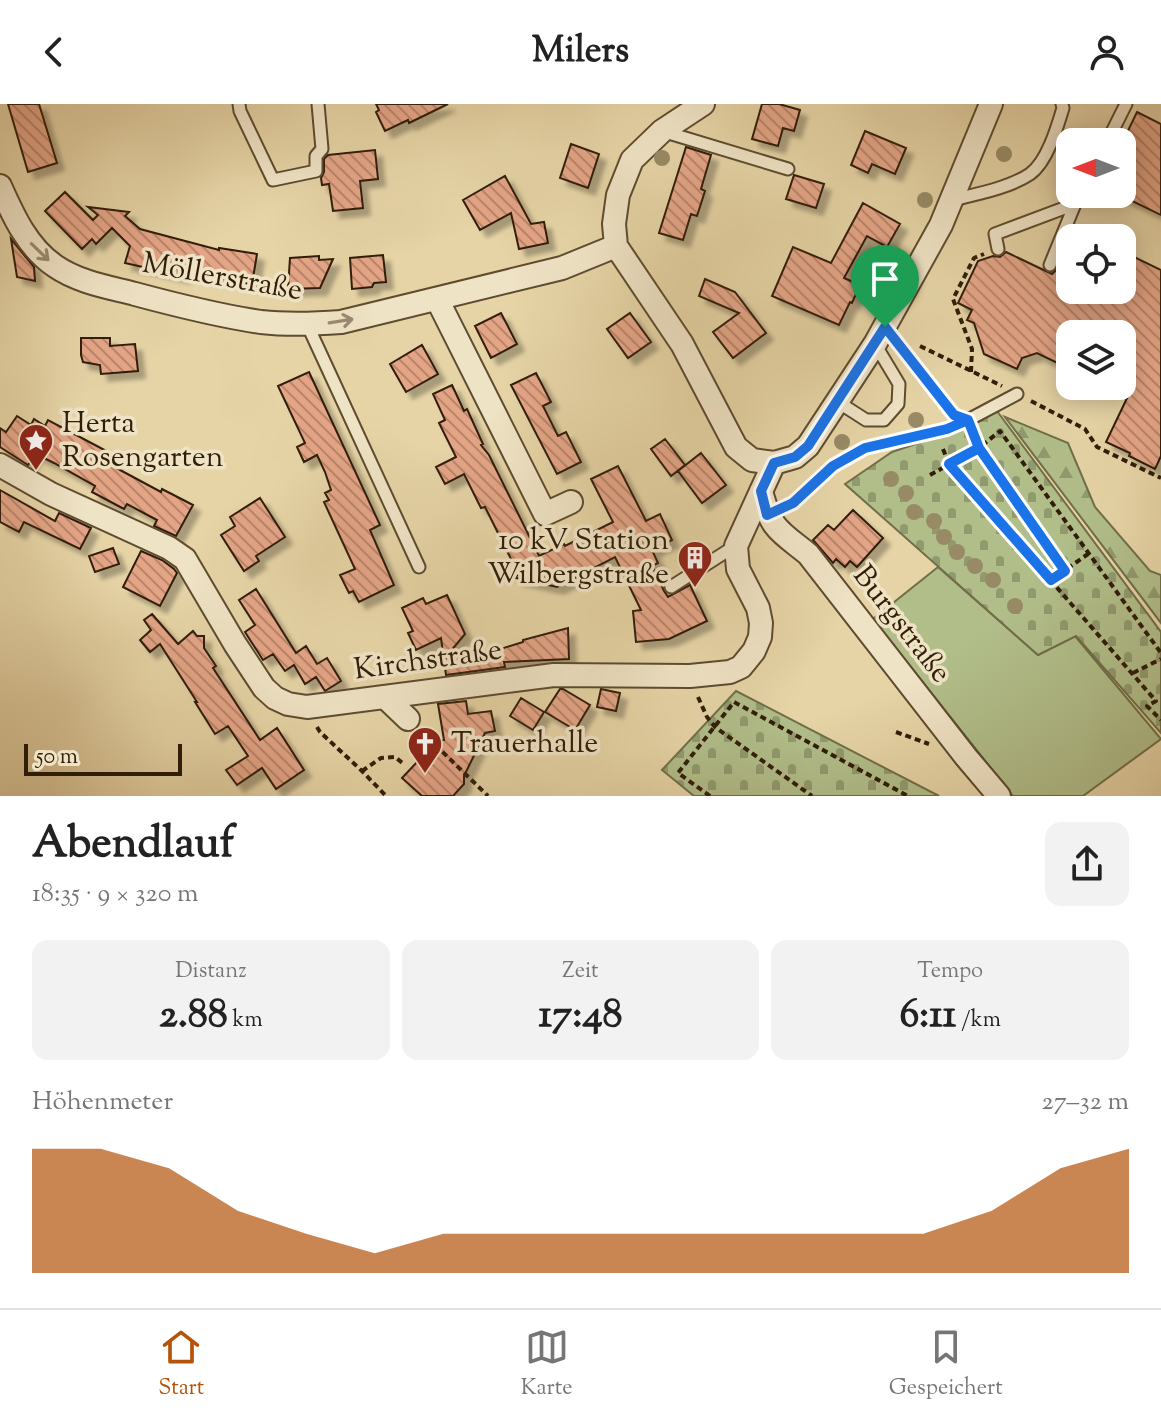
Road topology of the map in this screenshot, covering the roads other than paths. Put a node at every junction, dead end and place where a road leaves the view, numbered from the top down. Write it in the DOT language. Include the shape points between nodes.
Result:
graph roads {
  1 [pos="239,104"];
  2 [pos="318,104"];
  3 [pos="703,104"];
  4 [pos="991,104"];
  5 [pos="1062,104"];
  6 [pos="1126,104"];
  7 [pos="1114,128"];
  8 [pos="662,131"];
  9 [pos="788,169"];
  10 [pos="0,186"];
  11 [pos="952,200"];
  12 [pos="5,207"];
  13 [pos="1057,208"];
  14 [pos="1074,208"];
  15 [pos="616,246"];
  16 [pos="998,249"];
  17 [pos="1050,265"];
  18 [pos="437,299"];
  19 [pos="307,324"];
  20 [pos="880,336"];
  21 [pos="1017,394"];
  22 [pos="838,402"];
  23 [pos="774,463"];
  24 [pos="0,465"];
  25 [pos="761,491"];
  26 [pos="571,502"];
  27 [pos="736,546"];
  28 [pos="419,567"];
  29 [pos="671,587"];
  30 [pos="385,697"];
  31 [pos="408,719"];
  32 [pos="999,796"];
  1 -- 2 [label="lane" via="273,180 316,171 322,149"];
  3 -- 8 [label="street"];
  4 -- 11 [label="street"];
  5 -- 11 [label="lane" via="1050,146 1031,173"];
  6 -- 7 [label="lane"];
  8 -- 9 [label="lane"];
  8 -- 15 [label="street" via="632,160 618,195"];
  10 -- 12 [label="street, Möllerstraße"];
  11 -- 20 [label="street"];
  12 -- 19 [label="street, Möllerstraße, one-way" via="54,266 84,281 260,322"];
  13 -- 16 [label="lane" via="995,234"];
  14 -- 17 [label="lane"];
  15 -- 18 [label="street, Möllerstraße" via="562,268"];
  15 -- 23 [label="street" via="682,344 736,447 752,460"];
  19 -- 18 [label="street, Möllerstraße, one-way" via="341,322"];
  18 -- 26 [label="street" via="545,514"];
  19 -- 28 [label="lane"];
  20 -- 21 [label="lane" via="954,415 968,420"];
  20 -- 22 [label="street"];
  20 -- 22 [label="lane" via="899,384 898,404 884,420 866,420"];
  22 -- 23 [label="street" via="808,446 795,457"];
  23 -- 25 [label="street"];
  24 -- 30 [label="street, Kirchstraße" via="185,559 235,644 275,698 307,707"];
  25 -- 27 [label="street"];
  25 -- 32 [label="street, Burgstraße" via="776,528 808,554"];
  27 -- 29 [label="lane"];
  27 -- 30 [label="street, Kirchstraße" via="738,569 761,623 754,651 730,672 554,675"];
  30 -- 31 [label="street"];
}
